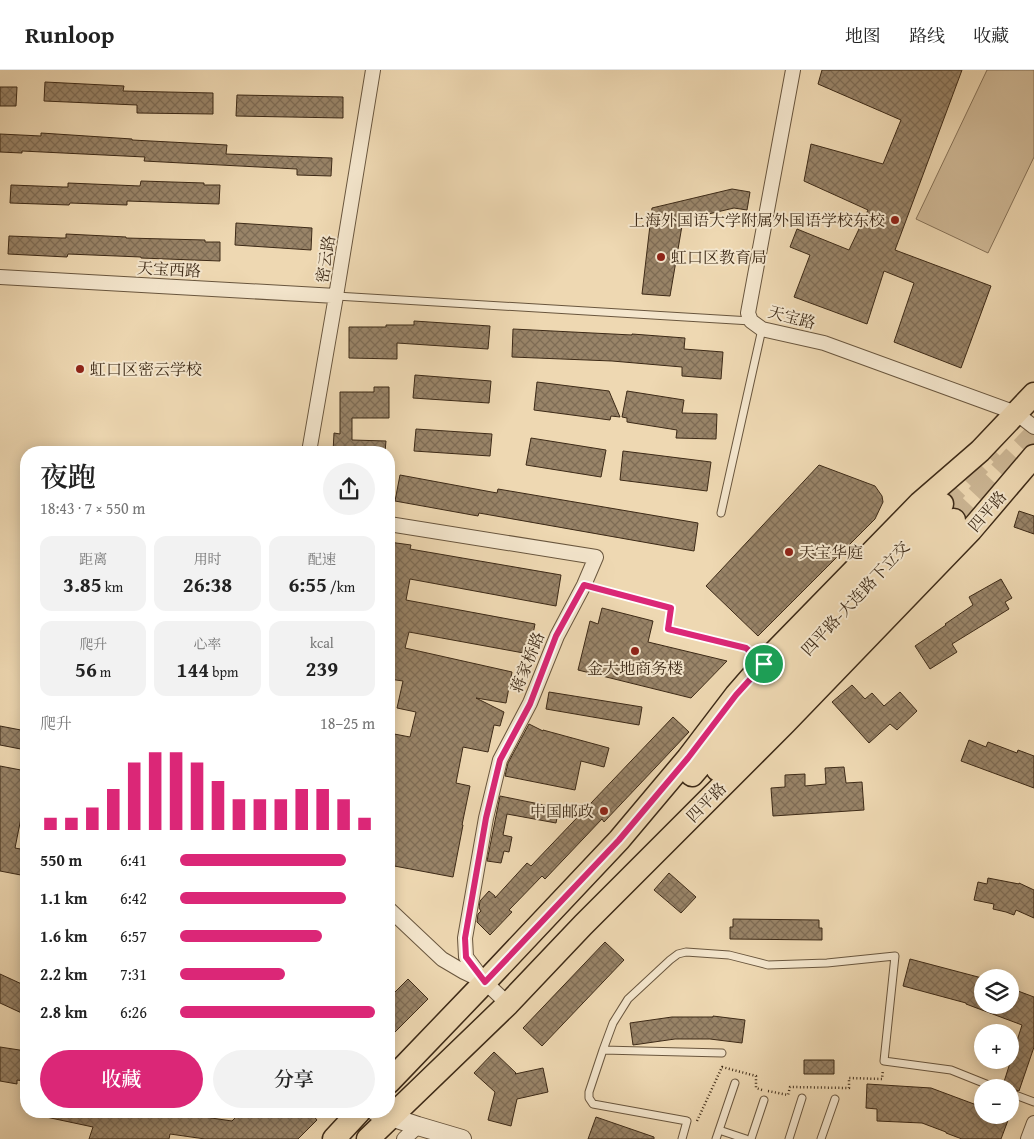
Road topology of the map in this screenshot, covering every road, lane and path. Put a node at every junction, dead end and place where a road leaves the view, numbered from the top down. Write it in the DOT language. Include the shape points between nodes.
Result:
graph roads {
  1 [pos="372,70"];
  2 [pos="793,70"];
  3 [pos="0,277"];
  4 [pos="336,296"];
  5 [pos="757,325"];
  6 [pos="1034,394"];
  7 [pos="1016,413"];
  8 [pos="1034,427"];
  9 [pos="310,446"];
  10 [pos="1034,456"];
  11 [pos="720,513"];
  12 [pos="395,525"];
  13 [pos="584,585"];
  14 [pos="764,664"];
  15 [pos="619,840"];
  16 [pos="651,857"];
  17 [pos="395,915"];
  18 [pos="485,982"];
  19 [pos="508,1004"];
  20 [pos="604,1050"];
  21 [pos="722,1052"];
  22 [pos="884,1061"];
  23 [pos="395,1076"];
  24 [pos="974,1079"];
  25 [pos="735,1083"];
  26 [pos="1019,1096"];
  27 [pos="802,1098"];
  28 [pos="835,1099"];
  29 [pos="764,1100"];
  30 [pos="1034,1102"];
  31 [pos="395,1104"];
  32 [pos="353,1118"];
  33 [pos="380,1118"];
  34 [pos="392,1118"];
  35 [pos="687,1121"];
  36 [pos="1034,1123"];
  37 [pos="418,1126"];
  38 [pos="719,1130"];
  39 [pos="334,1139"];
  40 [pos="368,1139"];
  41 [pos="404,1139"];
  42 [pos="462,1139"];
  43 [pos="682,1139"];
  44 [pos="716,1139"];
  45 [pos="746,1139"];
  46 [pos="751,1139"];
  47 [pos="789,1139"];
  48 [pos="822,1139"];
  49 [pos="1028,1139"];
  1 -- 4 [label="street, 密云路"];
  2 -- 5 [label="street, 天宝路" via="748,313"];
  3 -- 4 [label="street, 天宝西路"];
  4 -- 5 [label="lane"];
  4 -- 9 [label="street, 密云路"];
  5 -- 7 [label="street, 天宝路" via="824,343"];
  5 -- 11 [label="lane"];
  6 -- 7 [label="main road"];
  7 -- 8 [label="street, 天宝路"];
  7 -- 14 [label="main road" via="980,451 920,503"];
  10 -- 16 [label="main road, 四平路" via="964,536"];
  12 -- 13 [label="street, 蒋家桥路" via="596,557"];
  13 -- 14 [label="path" via="671,608 668,629 746,648"];
  13 -- 18 [label="street, 蒋家桥路" via="556,636 530,704 500,760 486,818 465,938 466,957"];
  14 -- 15 [label="main road"];
  15 -- 16 [label="main road, 四平路-大连路下立交" via="697,770 729,732 948,512 865,614 670,822"];
  15 -- 18 [label="main road"];
  16 -- 19 [label="main road, 四平路"];
  17 -- 18 [label="street" via="442,959"];
  18 -- 19 [label="street"];
  18 -- 23 [label="main road"];
  19 -- 31 [label="main road, 四平路"];
  20 -- 21 [label="lane"];
  20 -- 22 [label="lane" via="613,1023 628,999 678,954 729,955 768,965 895,956"];
  20 -- 35 [label="lane" via="589,1092 588,1098 594,1104"];
  22 -- 24 [label="lane" via="951,1070"];
  22 -- 35 [label="path" via="882,1080 849,1078 849,1088 790,1087 788,1095 756,1088 756,1076 722,1067 696,1124"];
  25 -- 38 [label="lane"];
  26 -- 30 [label="lane"];
  27 -- 47 [label="lane"];
  28 -- 48 [label="lane"];
  29 -- 46 [label="lane"];
  32 -- 39 [label="main road"];
  33 -- 40 [label="main road, 四平路"];
  34 -- 37 [label="street"];
  35 -- 43 [label="lane"];
  36 -- 49 [label="street"];
  37 -- 41 [label="street"];
  37 -- 42 [label="street"];
  38 -- 44 [label="lane"];
  38 -- 45 [label="lane"];
}
